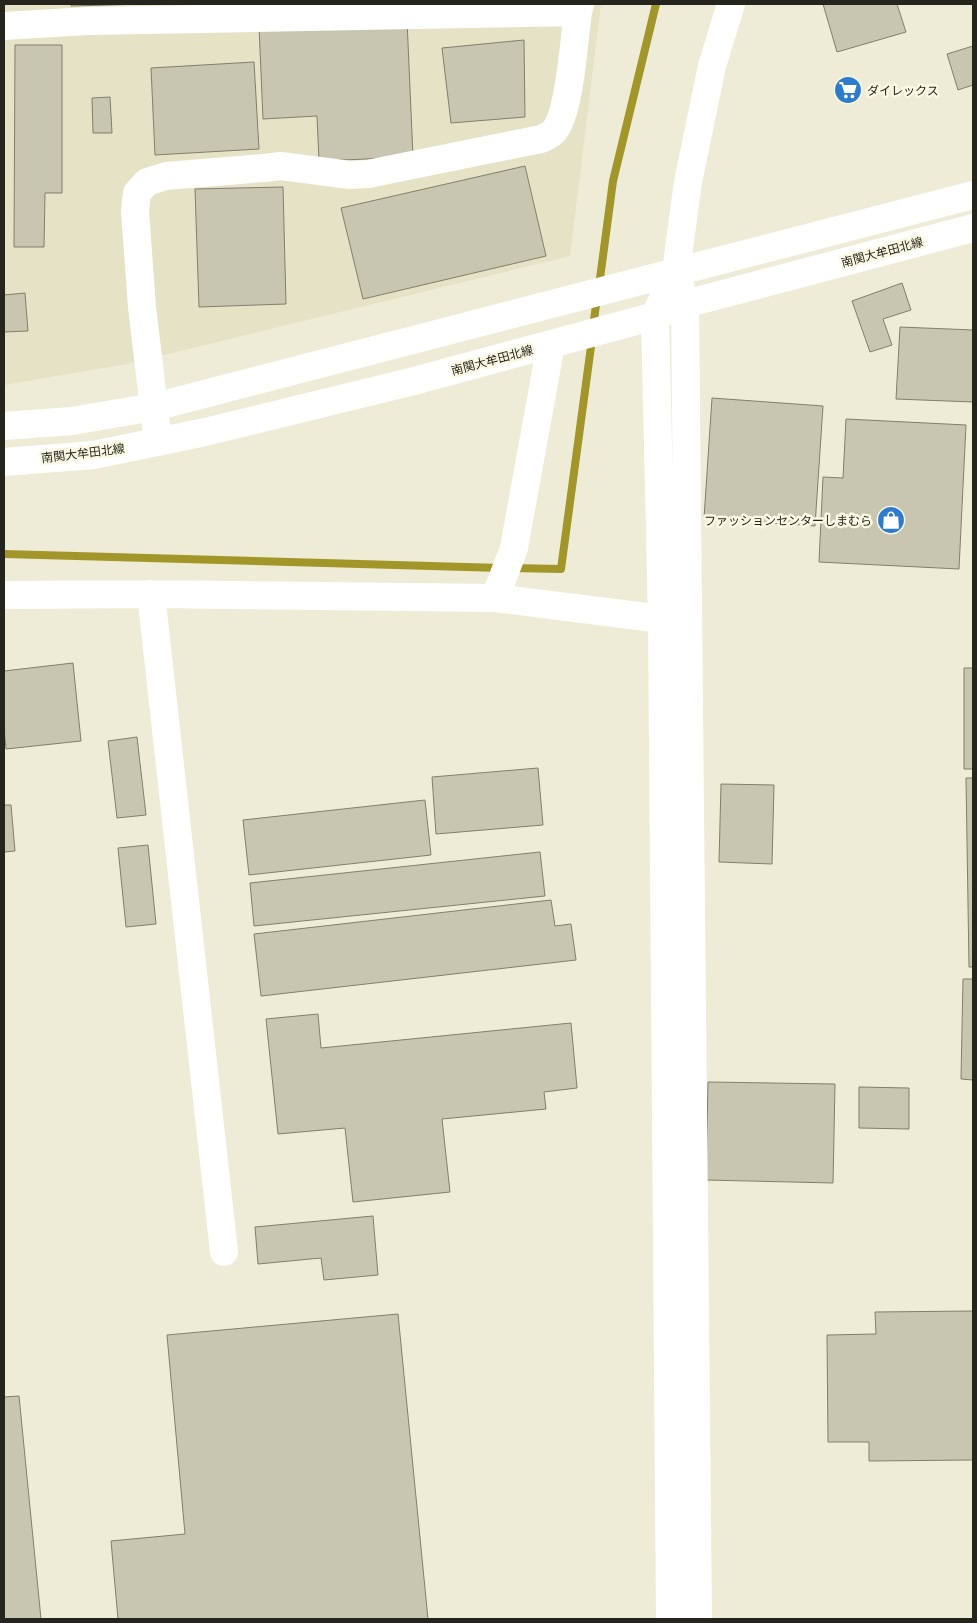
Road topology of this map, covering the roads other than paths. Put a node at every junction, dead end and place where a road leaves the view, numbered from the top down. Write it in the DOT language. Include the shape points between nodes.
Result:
graph roads {
  1 [pos="731,4"];
  2 [pos="579,8"];
  3 [pos="4,26"];
  4 [pos="973,194"];
  5 [pos="973,228"];
  6 [pos="676,272"];
  7 [pos="686,304"];
  8 [pos="656,316"];
  9 [pos="552,344"];
  10 [pos="154,407"];
  11 [pos="4,426"];
  12 [pos="158,442"];
  13 [pos="4,462"];
  14 [pos="151,594"];
  15 [pos="4,595"];
  16 [pos="495,598"];
  17 [pos="662,620"];
  18 [pos="689,623"];
  19 [pos="224,1252"];
  20 [pos="670,1619"];
  21 [pos="698,1619"];
  1 -- 6 [label="street" via="712,66 688,182"];
  2 -- 3 [label="street"];
  2 -- 10 [label="street" via="561,120 554,132 541,139 368,174 350,175 281,166 166,176 147,182 137,192 135,211"];
  4 -- 6 [label="street"];
  5 -- 7 [label="street, 南関大牟田北線"];
  6 -- 7 [label="street"];
  6 -- 8 [label="street"];
  6 -- 10 [label="street"];
  7 -- 8 [label="street, 南関大牟田北線"];
  7 -- 18 [label="street"];
  8 -- 9 [label="street, 南関大牟田北線"];
  8 -- 17 [label="street"];
  9 -- 12 [label="street, 南関大牟田北線" via="395,386"];
  9 -- 16 [label="street" via="514,548"];
  10 -- 11 [label="street" via="72,421"];
  10 -- 12 [label="street"];
  12 -- 13 [label="street, 南関大牟田北線" via="94,454"];
  14 -- 15 [label="street"];
  14 -- 16 [label="street"];
  14 -- 19 [label="street"];
  16 -- 17 [label="street"];
  17 -- 18 [label="street"];
  17 -- 20 [label="street"];
  18 -- 21 [label="street"];
}
